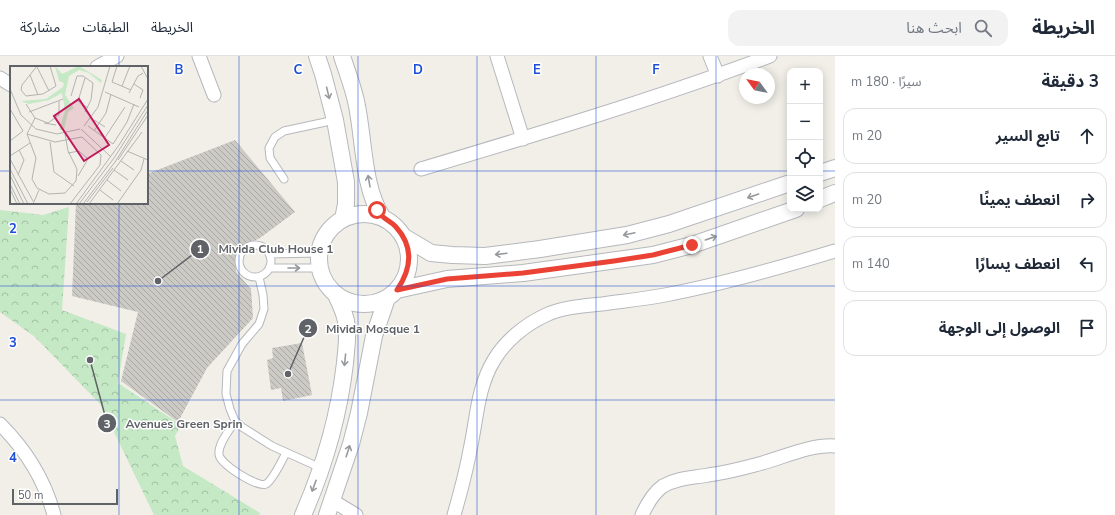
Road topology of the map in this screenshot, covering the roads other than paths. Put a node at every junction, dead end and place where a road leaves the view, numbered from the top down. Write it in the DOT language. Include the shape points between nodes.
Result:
graph roads {
  1 [pos="116,56"];
  2 [pos="199,56"];
  3 [pos="317,56"];
  4 [pos="342,56"];
  5 [pos="497,56"];
  6 [pos="710,56"];
  7 [pos="770,56"];
  8 [pos="99,66"];
  9 [pos="718,76"];
  10 [pos="0,78"];
  11 [pos="10,84"];
  12 [pos="214,94"];
  13 [pos="335,120"];
  14 [pos="523,139"];
  15 [pos="835,168"];
  16 [pos="421,169"];
  17 [pos="823,172"];
  18 [pos="284,179"];
  19 [pos="787,184"];
  20 [pos="835,193"];
  21 [pos="823,198"];
  22 [pos="787,212"];
  23 [pos="382,217"];
  24 [pos="343,219"];
  25 [pos="404,237"];
  26 [pos="835,251"];
  27 [pos="269,254"];
  28 [pos="319,260"];
  29 [pos="269,268"];
  30 [pos="259,277"];
  31 [pos="392,294"];
  32 [pos="336,295"];
  33 [pos="235,421"];
  34 [pos="0,424"];
  35 [pos="835,446"];
  36 [pos="286,453"];
  37 [pos="321,468"];
  38 [pos="330,508"];
  39 [pos="54,515"];
  40 [pos="303,515"];
  41 [pos="356,515"];
  42 [pos="454,515"];
  43 [pos="642,515"];
  1 -- 8 [label="street"];
  2 -- 12 [label="street"];
  3 -- 13 [label="street, one-way"];
  23 -- 4 [label="street, one-way" via="371,194 357,105"];
  5 -- 14 [label="street"];
  6 -- 9 [label="street"];
  7 -- 9 [label="street"];
  9 -- 14 [label="street"];
  10 -- 11 [label="street"];
  13 -- 18 [label="lane" via="284,131 274,137 270,158"];
  13 -- 24 [label="street" via="347,189"];
  14 -- 16 [label="street"];
  15 -- 17 [label="street"];
  19 -- 25 [label="street, one-way" via="669,224 628,235 540,249 485,256 452,255 431,253"];
  20 -- 21 [label="street"];
  31 -- 22 [label="street, one-way" via="447,279 523,273 653,255 692,245"];
  23 -- 24 [label="street" via="356,214"];
  23 -- 25 [label="street" via="394,225"];
  24 -- 28 [label="street" via="327,233 322,242"];
  25 -- 31 [label="street" via="409,250 409,264 405,278"];
  26 -- 42 [label="street" via="699,289 568,308 546,315 526,326 508,341 494,359 484,380"];
  27 -- 28 [label="lane"];
  27 -- 29 [label="lane"];
  27 -- 30 [label="lane" via="259,245 246,247 241,252 241,270 246,275"];
  29 -- 28 [label="lane, one-way"];
  28 -- 32 [label="street" via="323,278 328,288"];
  29 -- 30 [label="lane"];
  30 -- 33 [label="lane" via="264,309 261,319 227,371 226,394"];
  31 -- 32 [label="street" via="377,303 367,305 345,301"];
  38 -- 31 [label="street, one-way" via="354,432 374,336"];
  32 -- 37 [label="street, one-way" via="346,320 346,346 337,408"];
  33 -- 36 [label="lane"];
  33 -- 36 [label="lane" via="220,445 219,454 226,466 259,485 266,484"];
  34 -- 39 [label="street" via="25,454 51,502"];
  35 -- 43 [label="street" via="811,448 728,472 673,481 653,495"];
  36 -- 37 [label="lane"];
  37 -- 40 [label="street, one-way"];
  38 -- 41 [label="street"];
}
